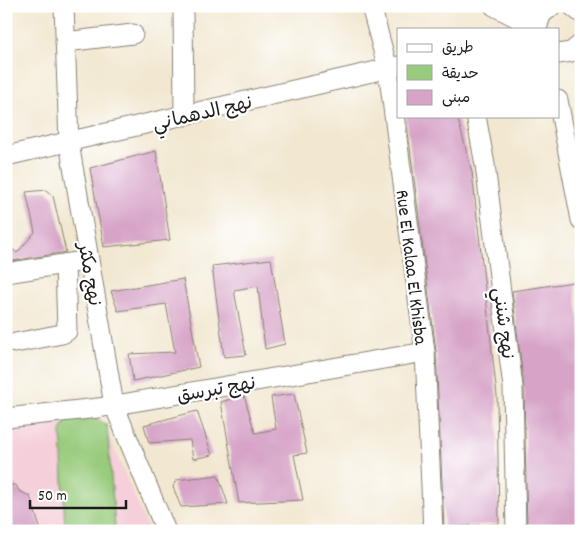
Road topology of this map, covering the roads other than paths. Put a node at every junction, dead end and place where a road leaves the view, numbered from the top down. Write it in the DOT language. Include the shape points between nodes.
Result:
graph roads {
  1 [pos="64,6"];
  2 [pos="183,6"];
  3 [pos="371,6"];
  4 [pos="494,6"];
  5 [pos="538,15"];
  6 [pos="133,34"];
  7 [pos="65,42"];
  8 [pos="581,44"];
  9 [pos="560,54"];
  10 [pos="393,68"];
  11 [pos="397,105"];
  12 [pos="560,110"];
  13 [pos="184,116"];
  14 [pos="398,118"];
  15 [pos="476,118"];
  16 [pos="69,143"];
  17 [pos="6,156"];
  18 [pos="581,220"];
  19 [pos="89,261"];
  20 [pos="65,264"];
  21 [pos="6,273"];
  22 [pos="15,343"];
  23 [pos="424,352"];
  24 [pos="114,405"];
  25 [pos="6,418"];
  26 [pos="166,531"];
  27 [pos="433,531"];
  28 [pos="516,531"];
  1 -- 7 [label="street, نهج مكثر"];
  2 -- 13 [label="street"];
  3 -- 10 [label="street, Rue El Kalaa El Khisba"];
  4 -- 5 [label="street"];
  6 -- 7 [label="street"];
  7 -- 16 [label="street, نهج مكثر"];
  8 -- 9 [label="street" via="571,52"];
  10 -- 11 [label="street, Rue El Kalaa El Khisba"];
  10 -- 13 [label="street, نهج الدهماني"];
  12 -- 18 [label="street"];
  13 -- 16 [label="street, نهج الدهماني"];
  14 -- 23 [label="street, Rue El Kalaa El Khisba"];
  15 -- 28 [label="street, نهج شنني" via="513,387"];
  16 -- 17 [label="street, نهج الدهماني"];
  16 -- 19 [label="street, نهج مكثر"];
  19 -- 20 [label="street"];
  19 -- 24 [label="street, نهج مكثر"];
  20 -- 21 [label="street"];
  20 -- 22 [label="street" via="67,331"];
  23 -- 24 [label="street, نهج تبرسق"];
  23 -- 27 [label="street, Rue El Kalaa El Khisba"];
  24 -- 25 [label="street, نهج تبرسق"];
  24 -- 26 [label="street, نهج مكثر"];
}
